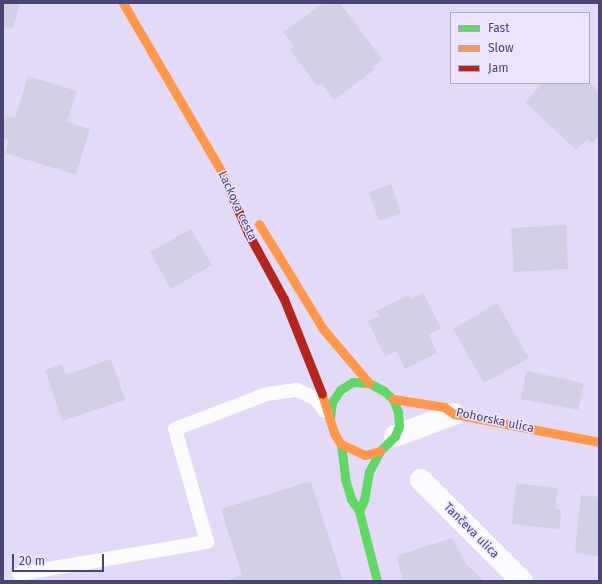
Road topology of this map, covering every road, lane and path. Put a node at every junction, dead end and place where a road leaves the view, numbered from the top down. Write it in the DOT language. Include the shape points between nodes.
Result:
graph roads {
  1 [pos="123,3"];
  2 [pos="221,171"];
  3 [pos="369,383"];
  4 [pos="393,399"];
  5 [pos="454,414"];
  6 [pos="330,418"];
  7 [pos="395,436"];
  8 [pos="599,442"];
  9 [pos="341,444"];
  10 [pos="380,451"];
  11 [pos="421,480"];
  12 [pos="359,511"];
  13 [pos="19,574"];
  14 [pos="377,581"];
  15 [pos="522,581"];
  1 -- 2 [label="street, Lackova cesta"];
  2 -- 3 [label="street" via="250,212 323,329"];
  2 -- 6 [label="street, Lackova cesta" via="248,233 284,299 314,370"];
  3 -- 4 [label="street"];
  3 -- 6 [label="street" via="353,382 340,390 332,402"];
  4 -- 5 [label="street, Pohorska ulica" via="444,407"];
  4 -- 7 [label="street" via="398,412 399,426"];
  5 -- 7 [label="street"];
  5 -- 8 [label="street, Pohorska ulica"];
  6 -- 9 [label="street, Lackova cesta" via="334,433"];
  6 -- 13 [label="lane" via="316,399 297,390 267,394 175,429 207,542"];
  7 -- 10 [label="street"];
  9 -- 10 [label="street" via="365,455"];
  9 -- 12 [label="street, Lackova cesta" via="351,499"];
  10 -- 12 [label="street" via="369,472 364,500"];
  11 -- 15 [label="street, Tančeva ulica"];
  12 -- 14 [label="street"];
}
